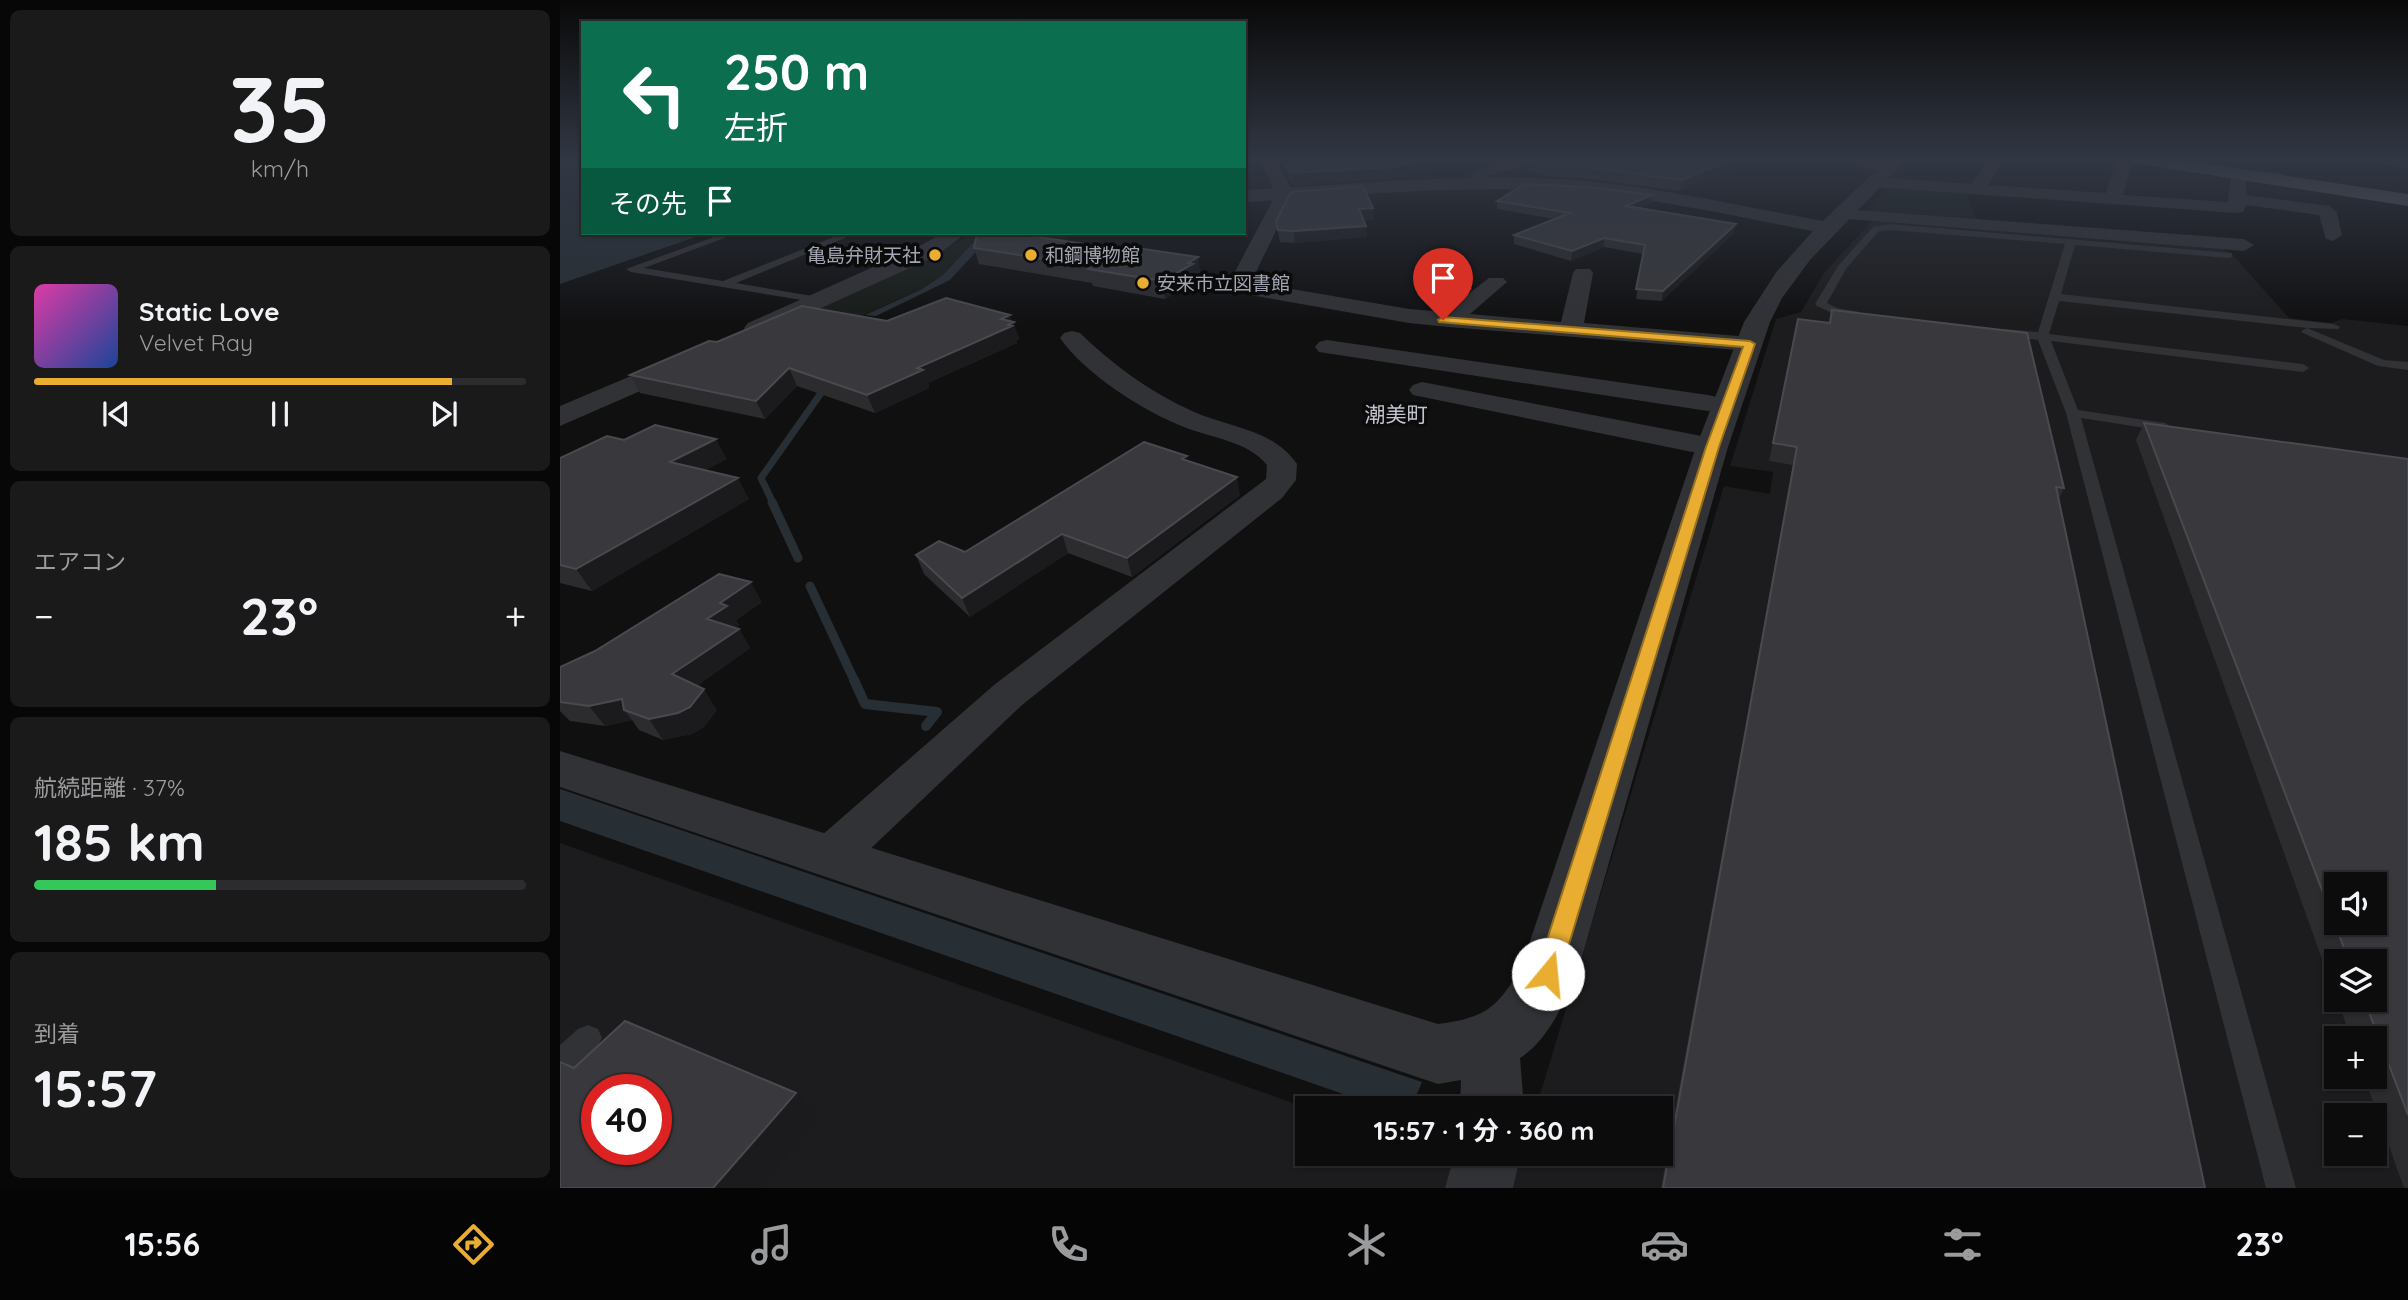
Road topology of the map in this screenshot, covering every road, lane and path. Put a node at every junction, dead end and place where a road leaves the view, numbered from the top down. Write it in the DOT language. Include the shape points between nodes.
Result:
graph roads {
  1 [pos="1274,213"];
  2 [pos="1781,213"];
  3 [pos="1844,213"];
  4 [pos="2327,213"];
  5 [pos="1837,221"];
  6 [pos="727,235"];
  7 [pos="847,235"];
  8 [pos="954,235"];
  9 [pos="2333,235"];
  10 [pos="2071,242"];
  11 [pos="2236,250"];
  12 [pos="1583,273"];
  13 [pos="1496,282"];
  14 [pos="724,284"];
  15 [pos="2054,297"];
  16 [pos="820,300"];
  17 [pos="1873,316"];
  18 [pos="1446,320"];
  19 [pos="2287,322"];
  20 [pos="2334,327"];
  21 [pos="1571,330"];
  22 [pos="1991,330"];
  23 [pos="2043,336"];
  24 [pos="1072,338"];
  25 [pos="732,339"];
  26 [pos="1750,344"];
  27 [pos="1327,348"];
  28 [pos="707,351"];
  29 [pos="1411,360"];
  30 [pos="2408,366"];
  31 [pos="2303,368"];
  32 [pos="1422,390"];
  33 [pos="2073,414"];
  34 [pos="560,417"];
  35 [pos="1710,425"];
  36 [pos="2180,429"];
  37 [pos="560,769"];
  38 [pos="830,857"];
  39 [pos="587,1038"];
  40 [pos="1488,1044"];
  41 [pos="560,1063"];
  42 [pos="1493,1096"];
  43 [pos="1485,1166"];
  44 [pos="1479,1188"];
  45 [pos="2281,1188"];
  1 -- 18 [label="street" via="1239,285"];
  2 -- 5 [label="street"];
  3 -- 5 [label="street"];
  4 -- 9 [label="street"];
  5 -- 11 [label="street"];
  5 -- 26 [label="street" via="1795,263 1766,303"];
  6 -- 14 [label="lane" via="631,270"];
  7 -- 14 [label="lane"];
  8 -- 16 [label="street"];
  10 -- 11 [label="lane"];
  10 -- 15 [label="lane"];
  10 -- 17 [label="lane" via="1876,229 1842,268 1821,304 1834,311"];
  12 -- 21 [label="street"];
  13 -- 18 [label="street"];
  14 -- 16 [label="lane"];
  15 -- 19 [label="lane"];
  15 -- 23 [label="lane"];
  16 -- 25 [label="street"];
  18 -- 21 [label="street"];
  18 -- 29 [label="street"];
  19 -- 20 [label="lane"];
  19 -- 30 [label="lane" via="2382,363"];
  21 -- 26 [label="street"];
  22 -- 23 [label="lane"];
  23 -- 31 [label="lane"];
  23 -- 33 [label="lane"];
  24 -- 38 [label="street" via="1123,382 1182,416 1269,449 1282,464 1281,480 1008,695"];
  26 -- 35 [label="street"];
  27 -- 29 [label="street"];
  28 -- 34 [label="street"];
  29 -- 35 [label="street"];
  32 -- 35 [label="street"];
  33 -- 36 [label="lane"];
  33 -- 45 [label="lane"];
  35 -- 40 [label="street" via="1548,974 1531,1009 1511,1031"];
  37 -- 38 [label="street"];
  38 -- 40 [label="street" via="1438,1054"];
  39 -- 41 [label="lane"];
  40 -- 42 [label="street"];
  43 -- 44 [label="street"];
}
